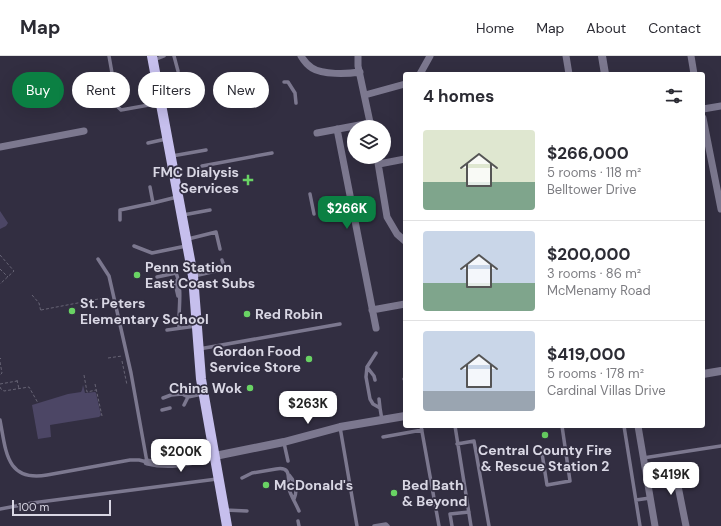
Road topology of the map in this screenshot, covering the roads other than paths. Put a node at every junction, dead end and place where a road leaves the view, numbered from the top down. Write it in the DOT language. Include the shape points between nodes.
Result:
graph roads {
  1 [pos="109,56"];
  2 [pos="164,56"];
  3 [pos="174,56"];
  4 [pos="301,56"];
  5 [pos="358,56"];
  6 [pos="430,56"];
  7 [pos="566,56"];
  8 [pos="602,56"];
  9 [pos="691,56"];
  10 [pos="152,58"];
  11 [pos="178,70"];
  12 [pos="155,72"];
  13 [pos="360,72"];
  14 [pos="421,72"];
  15 [pos="569,72"];
  16 [pos="605,72"];
  17 [pos="694,72"];
  18 [pos="284,82"];
  19 [pos="403,85"];
  20 [pos="365,95"];
  21 [pos="296,103"];
  22 [pos="721,106"];
  23 [pos="138,107"];
  24 [pos="162,108"];
  25 [pos="705,109"];
  26 [pos="369,120"];
  27 [pos="705,127"];
  28 [pos="347,128"];
  29 [pos="337,129"];
  30 [pos="84,132"];
  31 [pos="317,133"];
  32 [pos="167,139"];
  33 [pos="148,143"];
  34 [pos="0,147"];
  35 [pos="206,150"];
  36 [pos="272,153"];
  37 [pos="171,157"];
  38 [pos="403,159"];
  39 [pos="391,160"];
  40 [pos="379,164"];
  41 [pos="202,166"];
  42 [pos="150,187"];
  43 [pos="719,191"];
  44 [pos="310,194"];
  45 [pos="178,197"];
  46 [pos="153,203"];
  47 [pos="721,209"];
  48 [pos="210,210"];
  49 [pos="314,214"];
  50 [pos="182,215"];
  51 [pos="120,220"];
  52 [pos="403,239"];
  53 [pos="187,243"];
  54 [pos="134,246"];
  55 [pos="220,249"];
  56 [pos="98,259"];
  57 [pos="222,260"];
  58 [pos="193,276"];
  59 [pos="157,277"];
  60 [pos="403,304"];
  61 [pos="372,310"];
  62 [pos="340,324"];
  63 [pos="198,326"];
  64 [pos="179,328"];
  65 [pos="376,328"];
  66 [pos="167,330"];
  67 [pos="198,349"];
  68 [pos="376,353"];
  69 [pos="367,367"];
  70 [pos="721,372"];
  71 [pos="705,374"];
  72 [pos="375,380"];
  73 [pos="203,394"];
  74 [pos="188,397"];
  75 [pos="163,398"];
  76 [pos="379,399"];
  77 [pos="184,405"];
  78 [pos="170,408"];
  79 [pos="380,408"];
  80 [pos="162,410"];
  81 [pos="403,416"];
  82 [pos="0,420"];
  83 [pos="382,420"];
  84 [pos="340,427"];
  85 [pos="421,428"];
  86 [pos="455,428"];
  87 [pos="562,428"];
  88 [pos="624,428"];
  89 [pos="638,428"];
  90 [pos="383,437"];
  91 [pos="284,442"];
  92 [pos="457,444"];
  93 [pos="721,446"];
  94 [pos="177,447"];
  95 [pos="541,447"];
  96 [pos="215,456"];
  97 [pos="643,458"];
  98 [pos="288,461"];
  99 [pos="147,462"];
  100 [pos="181,463"];
  101 [pos="289,475"];
  102 [pos="242,478"];
  103 [pos="646,478"];
  104 [pos="219,479"];
  105 [pos="650,498"];
  106 [pos="294,500"];
  107 [pos="636,500"];
  108 [pos="0,509"];
  109 [pos="225,510"];
  110 [pos="248,511"];
  111 [pos="299,511"];
  112 [pos="469,512"];
  113 [pos="298,521"];
  114 [pos="227,526"];
  115 [pos="299,526"];
  116 [pos="357,526"];
  117 [pos="374,526"];
  118 [pos="388,526"];
  119 [pos="439,526"];
  120 [pos="452,526"];
  121 [pos="471,526"];
  122 [pos="489,526"];
  123 [pos="640,526"];
  124 [pos="655,526"];
  125 [pos="686,526"];
  1 -- 23 [label="lane" via="118,108 122,110"];
  2 -- 10 [label="lane"];
  3 -- 11 [label="lane"];
  4 -- 13 [label="street" via="313,69 348,74"];
  5 -- 13 [label="street"];
  6 -- 14 [label="street"];
  7 -- 15 [label="street"];
  8 -- 16 [label="street"];
  9 -- 17 [label="street"];
  10 -- 12 [label="main road"];
  13 -- 20 [label="street"];
  18 -- 21 [label="lane" via="288,82 295,93"];
  19 -- 20 [label="street"];
  20 -- 26 [label="street"];
  22 -- 25 [label="street"];
  24 -- 32 [label="main road"];
  27 -- 43 [label="street"];
  28 -- 29 [label="street"];
  29 -- 31 [label="street"];
  29 -- 61 [label="street"];
  30 -- 34 [label="street"];
  32 -- 33 [label="lane"];
  32 -- 37 [label="main road"];
  35 -- 37 [label="lane"];
  36 -- 41 [label="lane"];
  37 -- 45 [label="main road"];
  38 -- 39 [label="street"];
  40 -- 52 [label="street" via="388,217"];
  42 -- 46 [label="lane"];
  43 -- 47 [label="street"];
  44 -- 49 [label="lane"];
  45 -- 46 [label="lane"];
  45 -- 50 [label="main road"];
  46 -- 51 [label="lane" via="120,210"];
  48 -- 50 [label="lane"];
  50 -- 53 [label="main road"];
  53 -- 54 [label="lane" via="152,253"];
  53 -- 55 [label="lane" via="216,232"];
  53 -- 58 [label="main road"];
  56 -- 99 [label="lane" via="109,276"];
  57 -- 58 [label="lane" via="225,269"];
  58 -- 63 [label="main road"];
  59 -- 64 [label="lane" via="176,273"];
  60 -- 61 [label="street"];
  61 -- 65 [label="street"];
  62 -- 67 [label="lane"];
  63 -- 64 [label="lane"];
  63 -- 67 [label="main road"];
  64 -- 66 [label="lane"];
  67 -- 73 [label="main road"];
  68 -- 69 [label="lane"];
  69 -- 72 [label="lane"];
  69 -- 79 [label="lane" via="370,399"];
  70 -- 71 [label="street"];
  73 -- 74 [label="lane"];
  73 -- 96 [label="main road"];
  74 -- 75 [label="lane" via="182,394"];
  74 -- 77 [label="lane"];
  76 -- 79 [label="lane"];
  78 -- 80 [label="lane"];
  79 -- 83 [label="lane"];
  81 -- 83 [label="street"];
  82 -- 99 [label="lane" via="10,463 21,473 30,476 37,477 130,460"];
  83 -- 84 [label="street"];
  84 -- 91 [label="street"];
  84 -- 116 [label="lane"];
  85 -- 90 [label="lane"];
  85 -- 119 [label="lane"];
  86 -- 92 [label="lane"];
  87 -- 95 [label="lane" via="570,481 547,485"];
  88 -- 107 [label="lane"];
  89 -- 97 [label="street"];
  91 -- 96 [label="street"];
  91 -- 98 [label="lane"];
  92 -- 112 [label="lane"];
  92 -- 122 [label="lane" via="474,441"];
  93 -- 97 [label="lane"];
  94 -- 100 [label="lane"];
  96 -- 100 [label="street"];
  96 -- 104 [label="main road"];
  97 -- 103 [label="street"];
  99 -- 100 [label="street" via="161,465"];
  101 -- 102 [label="lane" via="286,470 280,468 252,473"];
  101 -- 106 [label="lane"];
  101 -- 106 [label="lane" via="296,487"];
  103 -- 105 [label="street"];
  103 -- 125 [label="street" via="671,476 677,481"];
  104 -- 108 [label="lane"];
  104 -- 109 [label="main road"];
  105 -- 107 [label="lane"];
  105 -- 124 [label="street"];
  106 -- 111 [label="lane"];
  107 -- 123 [label="lane"];
  109 -- 110 [label="lane"];
  109 -- 114 [label="main road"];
  112 -- 120 [label="lane" via="450,514"];
  112 -- 121 [label="lane"];
  113 -- 115 [label="lane"];
  117 -- 118 [label="lane"];
}
